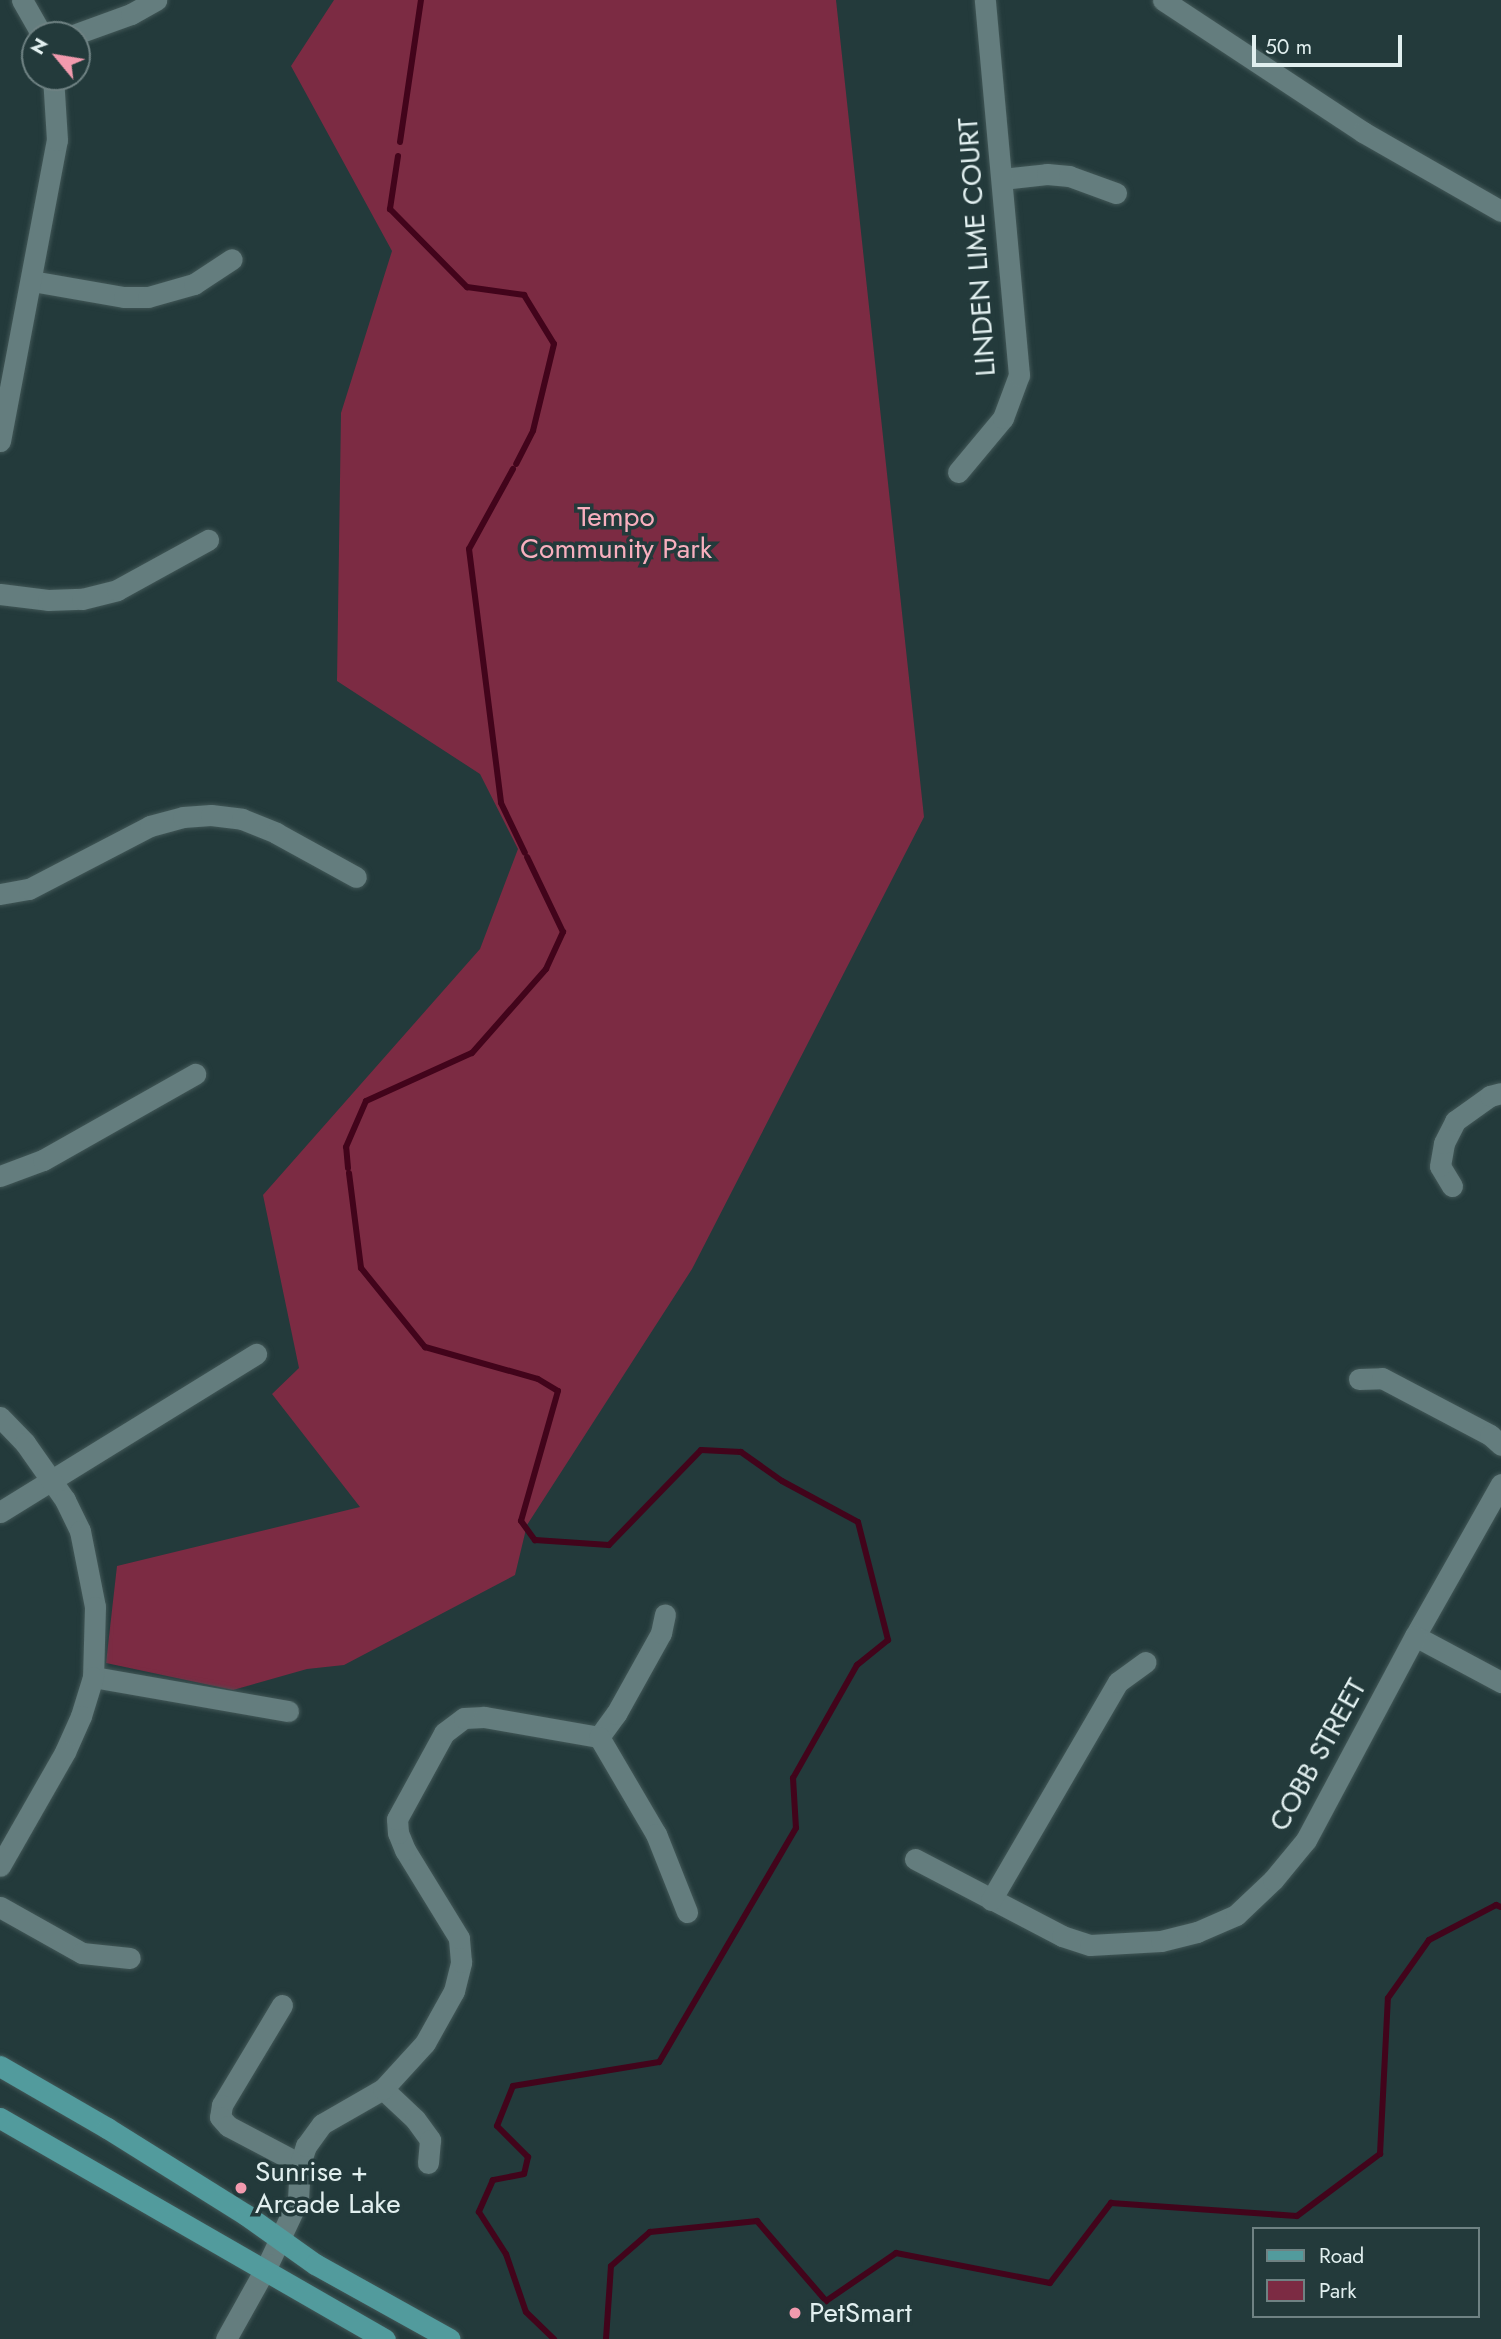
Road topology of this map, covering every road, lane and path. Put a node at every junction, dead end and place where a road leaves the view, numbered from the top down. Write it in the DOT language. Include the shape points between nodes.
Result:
graph roads {
  1 [pos="22,0"];
  2 [pos="156,0"];
  3 [pos="985,0"];
  4 [pos="1163,0"];
  5 [pos="34,21"];
  6 [pos="91,28"];
  7 [pos="55,91"];
  8 [pos="1002,179"];
  9 [pos="1116,193"];
  10 [pos="1501,211"];
  11 [pos="232,259"];
  12 [pos="32,281"];
  13 [pos="1,431"];
  14 [pos="958,471"];
  15 [pos="208,540"];
  16 [pos="0,594"];
  17 [pos="356,877"];
  18 [pos="0,894"];
  19 [pos="195,1074"];
  20 [pos="1501,1093"];
  21 [pos="0,1176"];
  22 [pos="1451,1186"];
  23 [pos="256,1354"];
  24 [pos="1359,1379"];
  25 [pos="0,1417"];
  26 [pos="1501,1445"];
  27 [pos="54,1481"];
  28 [pos="1501,1484"];
  29 [pos="0,1513"];
  30 [pos="664,1614"];
  31 [pos="1415,1636"];
  32 [pos="1146,1662"];
  33 [pos="93,1677"];
  34 [pos="1501,1682"];
  35 [pos="288,1712"];
  36 [pos="599,1738"];
  37 [pos="915,1859"];
  38 [pos="0,1866"];
  39 [pos="992,1900"];
  40 [pos="0,1907"];
  41 [pos="687,1912"];
  42 [pos="130,1958"];
  43 [pos="282,2005"];
  44 [pos="6,2073"];
  45 [pos="383,2089"];
  46 [pos="0,2118"];
  47 [pos="428,2163"];
  48 [pos="300,2164"];
  49 [pos="279,2240"];
  50 [pos="267,2267"];
  51 [pos="226,2339"];
  52 [pos="385,2339"];
  53 [pos="450,2339"];
  1 -- 5 [label="street"];
  2 -- 6 [label="street"];
  3 -- 8 [label="street, LINDEN LIME COURT"];
  4 -- 10 [label="street" via="1363,132"];
  7 -- 12 [label="street" via="57,140"];
  8 -- 9 [label="street" via="1069,176"];
  8 -- 14 [label="street, LINDEN LIME COURT" via="1018,375 1003,418"];
  11 -- 12 [label="street" via="194,284 148,297"];
  12 -- 13 [label="street"];
  15 -- 16 [label="street" via="141,578 82,599"];
  17 -- 18 [label="street" via="276,833 242,819 211,815 150,827 29,889"];
  19 -- 21 [label="street" via="44,1160"];
  20 -- 22 [label="street" via="1455,1121 1440,1166"];
  23 -- 27 [label="street"];
  24 -- 26 [label="street" via="1381,1378"];
  25 -- 27 [label="street"];
  27 -- 29 [label="street"];
  27 -- 33 [label="street" via="80,1531 95,1607"];
  28 -- 31 [label="street, COBB STREET"];
  30 -- 36 [label="street" via="661,1633"];
  31 -- 34 [label="street"];
  31 -- 39 [label="street, COBB STREET" via="1306,1840 1236,1915 1161,1941 1090,1945 1062,1936"];
  32 -- 39 [label="street" via="1118,1682"];
  33 -- 35 [label="street"];
  33 -- 38 [label="street" via="65,1752"];
  36 -- 41 [label="street" via="656,1834"];
  36 -- 45 [label="street" via="484,1717 464,1718 444,1733 397,1819 398,1833 459,1938 461,1962 454,1991 425,2043"];
  37 -- 39 [label="street, COBB STREET"];
  40 -- 42 [label="street" via="82,1953"];
  43 -- 48 [label="street" via="222,2105 220,2117 228,2126"];
  44 -- 49 [label="main road" via="234,2208"];
  45 -- 47 [label="street" via="430,2140"];
  45 -- 48 [label="street" via="322,2124"];
  46 -- 50 [label="main road"];
  48 -- 49 [label="street" via="298,2200"];
  49 -- 50 [label="street"];
  49 -- 53 [label="main road"];
  50 -- 51 [label="street"];
  50 -- 52 [label="main road"];
}
